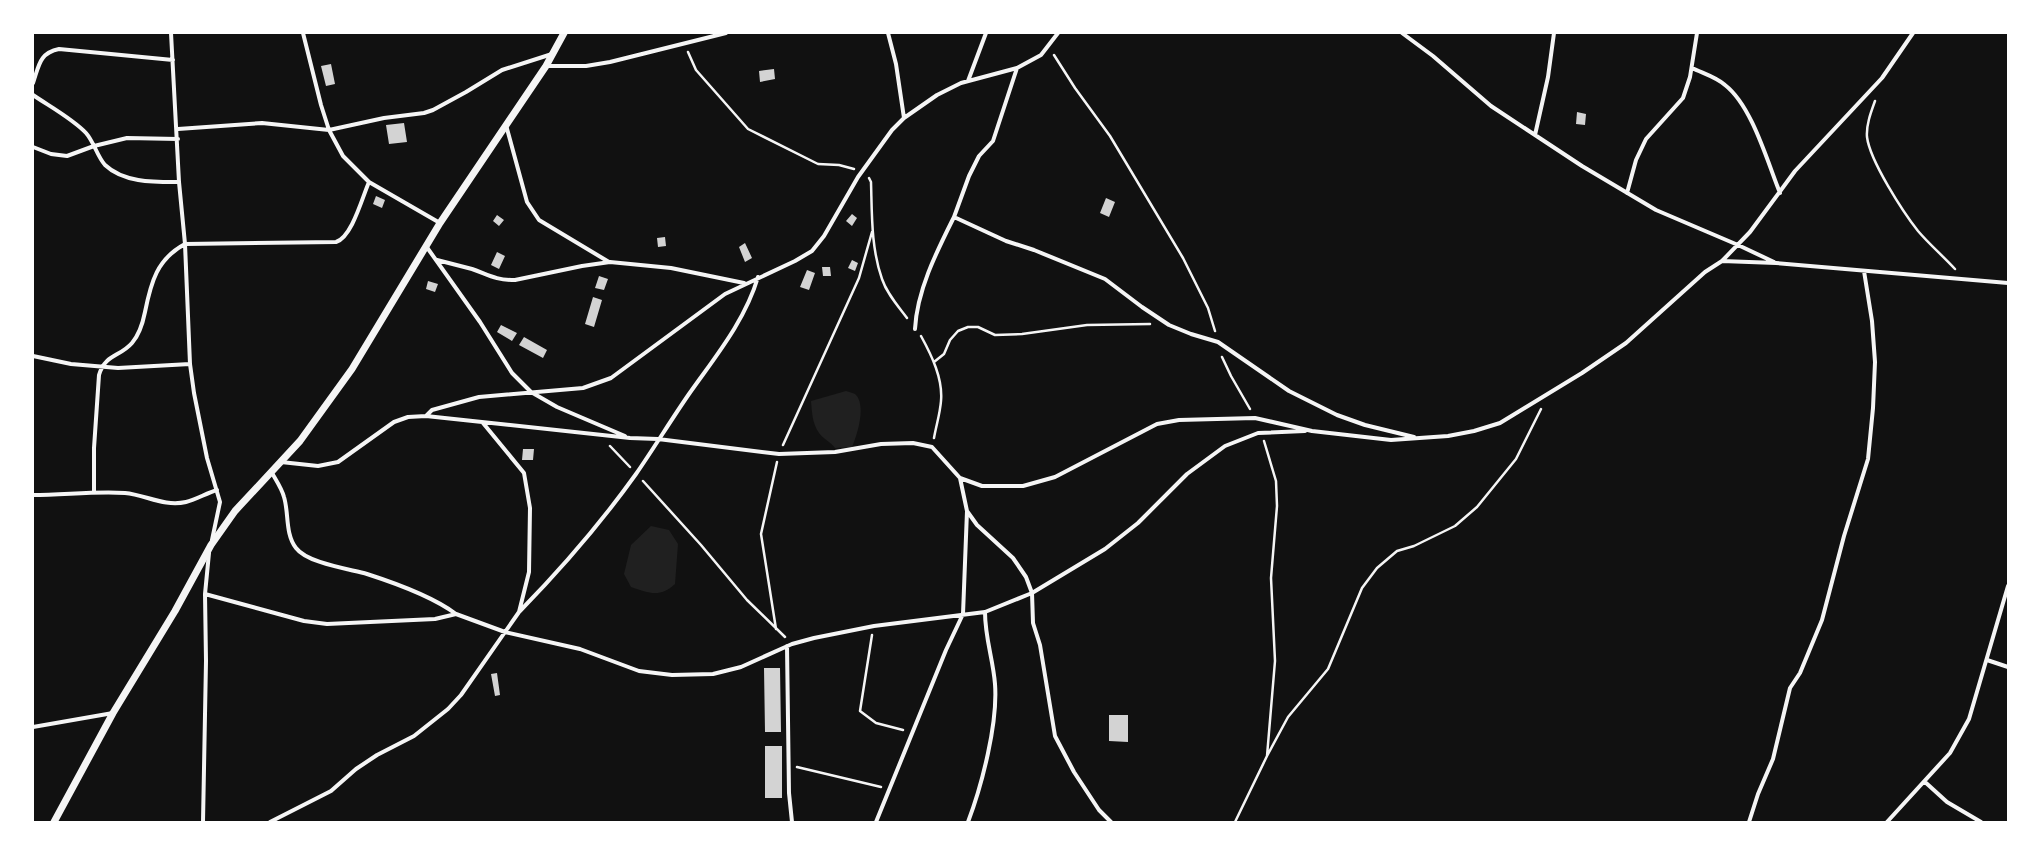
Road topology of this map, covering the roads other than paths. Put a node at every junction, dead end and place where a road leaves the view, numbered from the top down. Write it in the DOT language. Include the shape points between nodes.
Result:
graph roads {
  1 [pos="171,33"];
  2 [pos="303,33"];
  3 [pos="564,33"];
  4 [pos="726,33"];
  5 [pos="888,33"];
  6 [pos="986,33"];
  7 [pos="1058,33"];
  8 [pos="1402,33"];
  9 [pos="1554,33"];
  10 [pos="1697,33"];
  11 [pos="1913,33"];
  12 [pos="552,54"];
  13 [pos="173,60"];
  14 [pos="546,66"];
  15 [pos="1016,68"];
  16 [pos="1692,68"];
  17 [pos="968,81"];
  18 [pos="33,83"];
  19 [pos="33,95"];
  20 [pos="904,118"];
  21 [pos="506,125"];
  22 [pos="178,129"];
  23 [pos="328,130"];
  24 [pos="1535,135"];
  25 [pos="178,138"];
  26 [pos="94,146"];
  27 [pos="33,147"];
  28 [pos="179,182"];
  29 [pos="369,182"];
  30 [pos="1627,193"];
  31 [pos="1780,193"];
  32 [pos="954,217"];
  33 [pos="440,223"];
  34 [pos="185,244"];
  35 [pos="1738,245"];
  36 [pos="426,246"];
  37 [pos="438,260"];
  38 [pos="1722,261"];
  39 [pos="610,262"];
  40 [pos="1776,263"];
  41 [pos="1864,271"];
  42 [pos="758,277"];
  43 [pos="745,283"];
  44 [pos="2008,283"];
  45 [pos="915,329"];
  46 [pos="33,356"];
  47 [pos="190,364"];
  48 [pos="101,367"];
  49 [pos="531,392"];
  50 [pos="426,416"];
  51 [pos="483,424"];
  52 [pos="1312,430"];
  53 [pos="630,438"];
  54 [pos="1418,438"];
  55 [pos="658,439"];
  56 [pos="281,462"];
  57 [pos="272,473"];
  58 [pos="960,478"];
  59 [pos="217,490"];
  60 [pos="94,492"];
  61 [pos="33,495"];
  62 [pos="967,510"];
  63 [pos="211,545"];
  64 [pos="2008,586"];
  65 [pos="1032,593"];
  66 [pos="205,594"];
  67 [pos="519,612"];
  68 [pos="985,612"];
  69 [pos="456,614"];
  70 [pos="963,614"];
  71 [pos="505,632"];
  72 [pos="787,646"];
  73 [pos="1987,660"];
  74 [pos="2008,667"];
  75 [pos="113,713"];
  76 [pos="33,727"];
  77 [pos="1924,782"];
  78 [pos="54,822"];
  79 [pos="203,822"];
  80 [pos="270,822"];
  81 [pos="792,822"];
  82 [pos="876,822"];
  83 [pos="968,822"];
  84 [pos="1111,822"];
  85 [pos="1749,822"];
  86 [pos="1887,822"];
  87 [pos="1981,822"];
  1 -- 13 [label="street"];
  2 -- 23 [label="street"];
  3 -- 12 [label="street"];
  4 -- 14 [label="street" via="610,62 586,66"];
  5 -- 20 [label="street" via="896,64"];
  6 -- 17 [label="street"];
  7 -- 15 [label="street" via="1041,54"];
  8 -- 24 [label="street" via="1491,106"];
  9 -- 24 [label="street" via="1548,77"];
  10 -- 16 [label="street"];
  11 -- 31 [label="street" via="1882,78 1795,171"];
  12 -- 14 [label="street"];
  12 -- 23 [label="street" via="502,70 433,110"];
  13 -- 18 [label="street" via="59,49 46,53 42,58"];
  13 -- 22 [label="street"];
  14 -- 21 [label="street"];
  15 -- 17 [label="street"];
  15 -- 32 [label="street" via="993,141 979,156"];
  16 -- 30 [label="street" via="1683,98 1646,139 1636,160"];
  16 -- 31 [label="street" via="1723,83 1736,98 1753,125"];
  17 -- 20 [label="street" via="937,95"];
  19 -- 26 [label="street" via="86,133"];
  20 -- 42 [label="street" via="892,130 858,177 824,236 812,251"];
  21 -- 33 [label="street"];
  21 -- 39 [label="street" via="525,195 532,211 539,220"];
  22 -- 23 [label="street" via="262,123"];
  22 -- 25 [label="street"];
  23 -- 29 [label="street" via="343,156"];
  24 -- 30 [label="street"];
  25 -- 26 [label="street" via="134,138"];
  25 -- 28 [label="street"];
  26 -- 27 [label="street" via="63,156"];
  26 -- 28 [label="street" via="106,165 124,176 154,182"];
  28 -- 34 [label="street"];
  29 -- 33 [label="street"];
  29 -- 34 [label="street" via="349,230 342,240"];
  30 -- 35 [label="street" via="1656,210"];
  31 -- 35 [label="street"];
  32 -- 45 [label="street" via="933,258"];
  32 -- 54 [label="street" via="1006,241 1105,279 1169,325 1218,342 1289,391 1337,415"];
  33 -- 36 [label="street"];
  34 -- 47 [label="street"];
  34 -- 48 [label="street" via="173,251 156,272 150,286 141,326 133,342 125,350 104,362"];
  35 -- 38 [label="street"];
  35 -- 40 [label="street"];
  36 -- 37 [label="street"];
  36 -- 56 [label="street" via="352,369 300,442"];
  37 -- 39 [label="street" via="505,280"];
  37 -- 49 [label="street" via="512,373"];
  38 -- 40 [label="street"];
  38 -- 54 [label="street" via="1705,272 1626,343 1500,423 1467,432"];
  39 -- 43 [label="street" via="671,268"];
  40 -- 41 [label="street"];
  41 -- 44 [label="street"];
  41 -- 85 [label="street" via="1875,362 1868,459 1822,620 1800,673 1790,688 1773,759"];
  42 -- 43 [label="street"];
  42 -- 55 [label="street" via="754,291 729,340"];
  43 -- 49 [label="street" via="724,294 611,378 584,388"];
  46 -- 48 [label="street"];
  47 -- 48 [label="street"];
  47 -- 59 [label="street" via="207,458"];
  48 -- 60 [label="street" via="94,448"];
  49 -- 50 [label="street" via="480,397 432,410"];
  49 -- 53 [label="street" via="557,407"];
  50 -- 51 [label="street"];
  50 -- 56 [label="street" via="408,417 394,422 338,462 318,466"];
  51 -- 53 [label="street"];
  51 -- 67 [label="street" via="524,473 530,508 530,572"];
  52 -- 54 [label="street" via="1391,440"];
  52 -- 58 [label="street" via="1255,418 1179,420 1157,424 1055,477 1023,486 982,486"];
  52 -- 65 [label="street" via="1261,432 1225,446 1187,474 1138,523 1105,549"];
  53 -- 55 [label="street"];
  55 -- 58 [label="street" via="779,454 835,452 881,444 913,443 932,447"];
  55 -- 67 [label="street" via="636,474 596,526 551,580"];
  56 -- 57 [label="street"];
  57 -- 63 [label="street" via="234,511"];
  57 -- 69 [label="street" via="284,497 292,542 297,550 325,564 366,574 432,599"];
  58 -- 62 [label="street"];
  59 -- 60 [label="street" via="186,502 176,503 161,502 134,494"];
  59 -- 63 [label="street" via="220,509"];
  60 -- 61 [label="street"];
  62 -- 65 [label="street" via="977,525 1013,558 1026,577"];
  62 -- 70 [label="street"];
  63 -- 66 [label="street"];
  63 -- 75 [label="street" via="175,612"];
  64 -- 73 [label="street"];
  65 -- 68 [label="street"];
  65 -- 84 [label="street" via="1033,623 1040,645 1056,736 1074,772 1099,810"];
  66 -- 69 [label="street" via="304,621 326,624 435,619"];
  66 -- 79 [label="street"];
  67 -- 71 [label="street"];
  68 -- 70 [label="street"];
  68 -- 83 [label="street" via="985,633 995,684 995,701 983,773"];
  69 -- 71 [label="street"];
  70 -- 72 [label="street" via="834,633"];
  70 -- 82 [label="street"];
  71 -- 72 [label="street" via="580,649 639,671 672,675 713,674 741,667"];
  71 -- 80 [label="street" via="448,710 414,736 356,769 331,791"];
  72 -- 81 [label="street" via="788,765"];
  73 -- 74 [label="street"];
  73 -- 77 [label="street" via="1969,719 1950,753"];
  75 -- 76 [label="street"];
  75 -- 78 [label="street"];
  77 -- 86 [label="street"];
  77 -- 87 [label="street" via="1947,802"];
}
